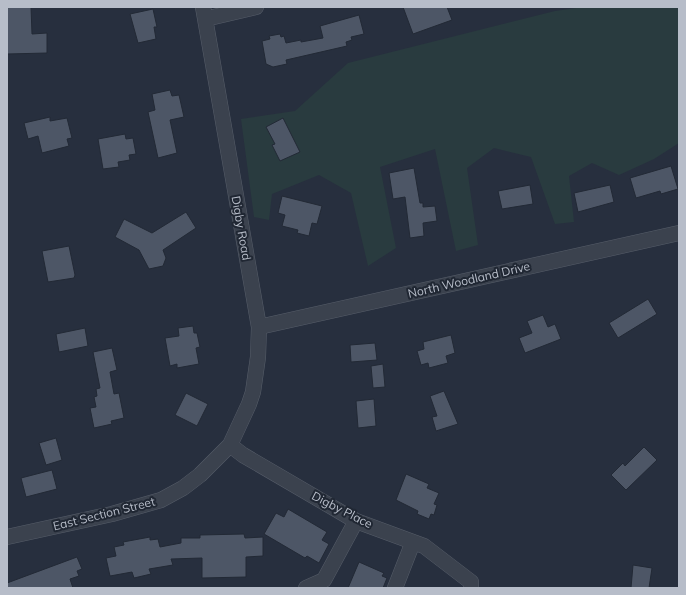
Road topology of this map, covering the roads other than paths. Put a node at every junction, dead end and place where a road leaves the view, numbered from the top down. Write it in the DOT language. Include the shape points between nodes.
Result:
graph roads {
  1 [pos="256,7"];
  2 [pos="204,13"];
  3 [pos="679,233"];
  4 [pos="259,327"];
  5 [pos="230,445"];
  6 [pos="356,521"];
  7 [pos="7,536"];
  8 [pos="413,542"];
  9 [pos="306,588"];
  10 [pos="395,588"];
  11 [pos="471,588"];
  1 -- 2 [label="street"];
  2 -- 4 [label="street, Digby Road"];
  3 -- 4 [label="street, North Woodland Drive"];
  4 -- 5 [label="street, Digby Road" via="253,392"];
  5 -- 6 [label="street, Digby Place"];
  5 -- 7 [label="street, East Section Street" via="183,488 161,500 112,514"];
  6 -- 8 [label="street, Digby Place"];
  6 -- 9 [label="street" via="324,580"];
  8 -- 10 [label="street"];
  8 -- 11 [label="street, Digby Place" via="424,546 471,582"];
}
